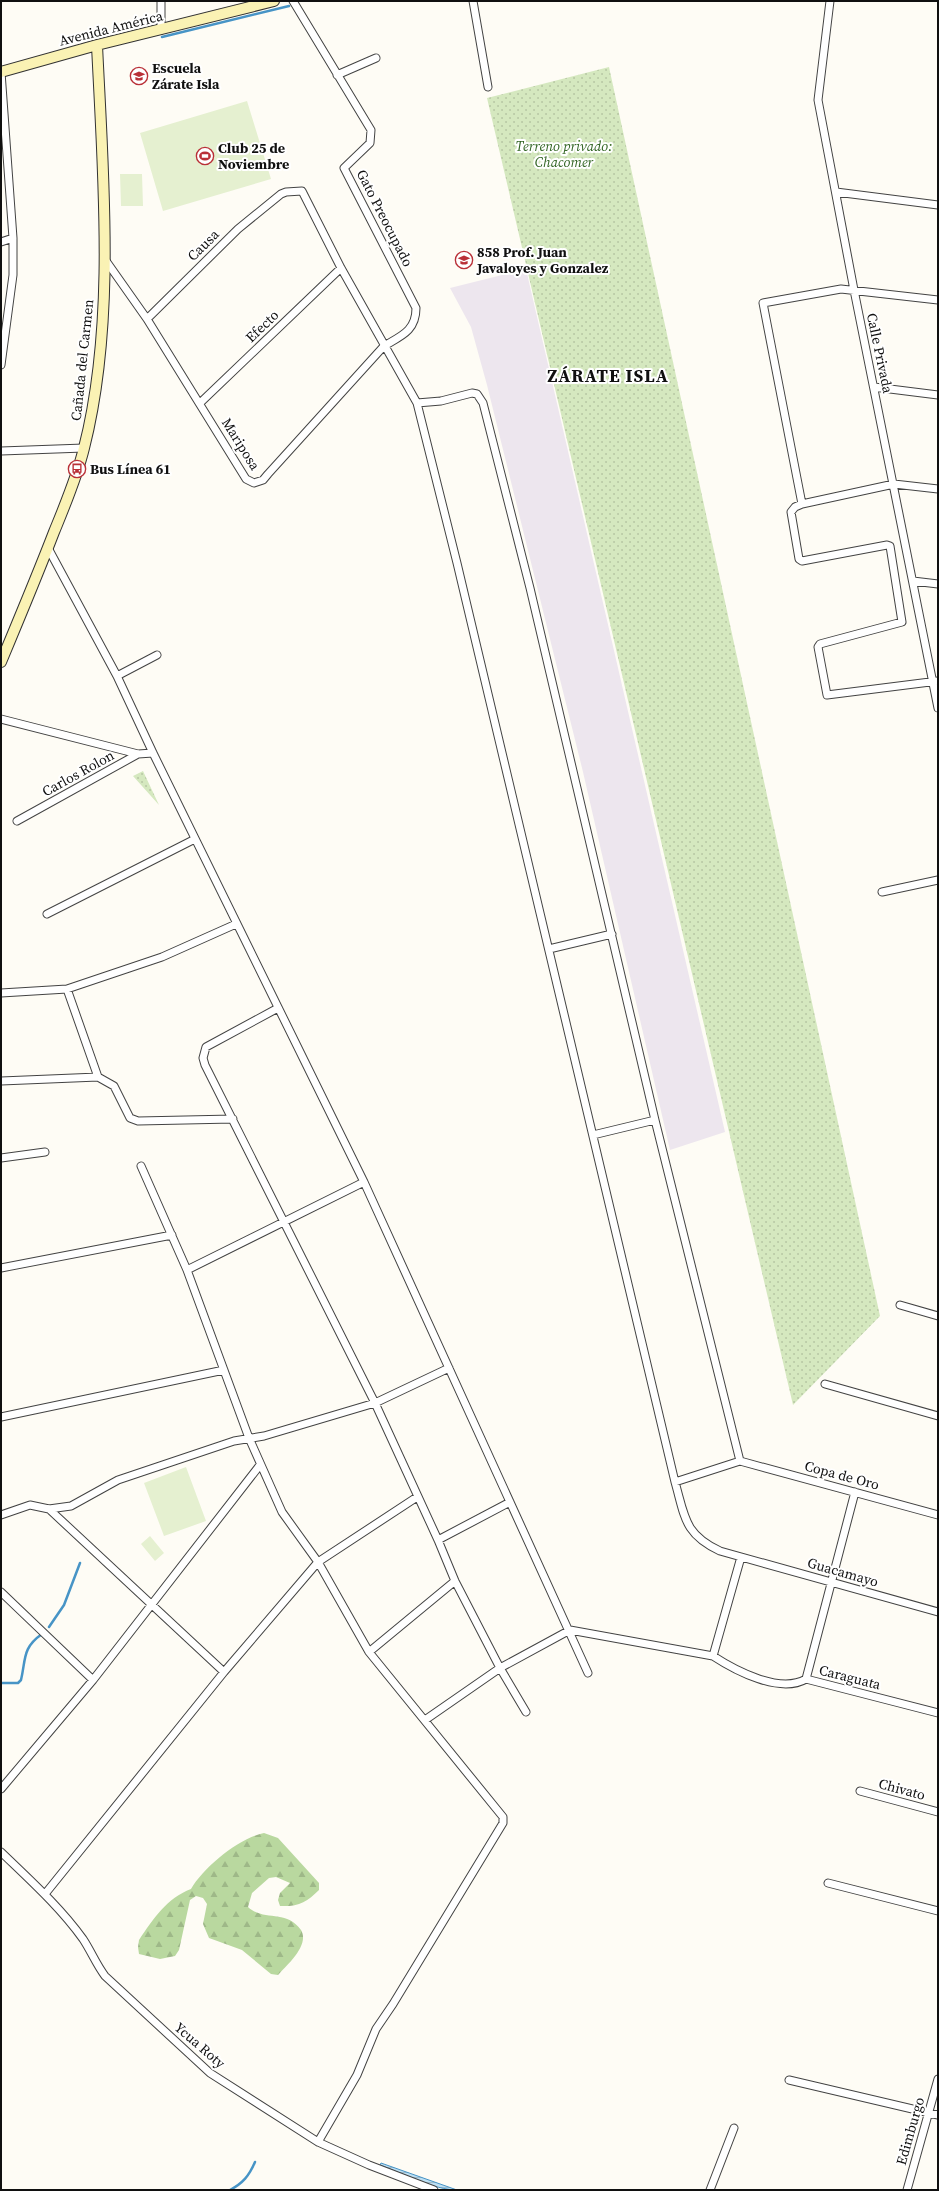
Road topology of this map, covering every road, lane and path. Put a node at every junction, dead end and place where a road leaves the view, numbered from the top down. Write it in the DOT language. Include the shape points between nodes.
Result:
graph roads {
  1 [pos="161,1"];
  2 [pos="274,1"];
  3 [pos="293,1"];
  4 [pos="473,1"];
  5 [pos="830,1"];
  6 [pos="161,30"];
  7 [pos="97,45"];
  8 [pos="376,58"];
  9 [pos="1,72"];
  10 [pos="337,75"];
  11 [pos="488,87"];
  12 [pos="836,192"];
  13 [pos="281,194"];
  14 [pos="938,205"];
  15 [pos="13,238"];
  16 [pos="1,242"];
  17 [pos="104,258"];
  18 [pos="341,268"];
  19 [pos="854,290"];
  20 [pos="938,300"];
  21 [pos="147,319"];
  22 [pos="384,346"];
  23 [pos="1,365"];
  24 [pos="874,387"];
  25 [pos="938,395"];
  26 [pos="200,403"];
  27 [pos="417,403"];
  28 [pos="84,448"];
  29 [pos="1,451"];
  30 [pos="894,484"];
  31 [pos="938,489"];
  32 [pos="802,504"];
  33 [pos="48,548"];
  34 [pos="913,581"];
  35 [pos="938,584"];
  36 [pos="4,649"];
  37 [pos="157,655"];
  38 [pos="1,662"];
  39 [pos="117,676"];
  40 [pos="935,681"];
  41 [pos="938,708"];
  42 [pos="1,719"];
  43 [pos="152,753"];
  44 [pos="138,754"];
  45 [pos="17,821"];
  46 [pos="195,839"];
  47 [pos="938,880"];
  48 [pos="882,892"];
  49 [pos="47,914"];
  50 [pos="236,924"];
  51 [pos="612,934"];
  52 [pos="549,949"];
  53 [pos="67,989"];
  54 [pos="1,993"];
  55 [pos="278,1008"];
  56 [pos="98,1076"];
  57 [pos="1,1081"];
  58 [pos="233,1119"];
  59 [pos="656,1120"];
  60 [pos="593,1135"];
  61 [pos="45,1152"];
  62 [pos="1,1158"];
  63 [pos="142,1166"];
  64 [pos="364,1182"];
  65 [pos="285,1222"];
  66 [pos="172,1235"];
  67 [pos="1,1268"];
  68 [pos="187,1270"];
  69 [pos="900,1305"];
  70 [pos="938,1316"];
  71 [pos="449,1368"];
  72 [pos="224,1370"];
  73 [pos="825,1384"];
  74 [pos="375,1403"];
  75 [pos="938,1416"];
  76 [pos="1,1417"];
  77 [pos="249,1438"];
  78 [pos="740,1461"];
  79 [pos="260,1465"];
  80 [pos="675,1482"];
  81 [pos="855,1492"];
  82 [pos="417,1497"];
  83 [pos="510,1502"];
  84 [pos="49,1509"];
  85 [pos="1,1515"];
  86 [pos="938,1515"];
  87 [pos="438,1540"];
  88 [pos="741,1558"];
  89 [pos="318,1562"];
  90 [pos="455,1581"];
  91 [pos="832,1583"];
  92 [pos="1,1592"];
  93 [pos="152,1605"];
  94 [pos="938,1612"];
  95 [pos="570,1630"];
  96 [pos="369,1652"];
  97 [pos="714,1656"];
  98 [pos="500,1668"];
  99 [pos="224,1672"];
  100 [pos="588,1673"];
  101 [pos="806,1679"];
  102 [pos="93,1680"];
  103 [pos="526,1712"];
  104 [pos="938,1712"];
  105 [pos="425,1720"];
  106 [pos="1,1789"];
  107 [pos="860,1791"];
  108 [pos="938,1812"];
  109 [pos="1,1852"];
  110 [pos="828,1883"];
  111 [pos="45,1894"];
  112 [pos="938,1909"];
  113 [pos="938,2079"];
  114 [pos="789,2080"];
  115 [pos="928,2113"];
  116 [pos="938,2115"];
  117 [pos="734,2128"];
  118 [pos="318,2142"];
  119 [pos="434,2190"];
  120 [pos="710,2190"];
  121 [pos="907,2190"];
  1 -- 6 [label="street"];
  2 -- 6 [label="street, Avenida América"];
  3 -- 10 [label="street, Gato Preocupado"];
  4 -- 11 [label="street"];
  5 -- 12 [label="street, Calle Privada" via="818,100"];
  6 -- 7 [label="street, Avenida América"];
  7 -- 9 [label="street, Avenida América"];
  7 -- 17 [label="street, Cañada del Carmen"];
  8 -- 10 [label="street"];
  9 -- 15 [label="street"];
  10 -- 22 [label="street, Gato Preocupado" via="371,130 372,137 366,148 344,168 416,308 414,324"];
  12 -- 14 [label="street"];
  12 -- 19 [label="street, Calle Privada"];
  13 -- 18 [label="street, Guacamayo" via="302,191"];
  13 -- 21 [label="street, Causa" via="238,229"];
  15 -- 16 [label="street"];
  15 -- 23 [label="street" via="13,276"];
  17 -- 21 [label="street, Mariposa"];
  17 -- 28 [label="street, Cañada del Carmen" via="96,390"];
  18 -- 22 [label="street, Guacamayo"];
  18 -- 26 [label="street, Efecto"];
  19 -- 20 [label="street" via="870,294"];
  19 -- 24 [label="street, Calle Privada"];
  19 -- 32 [label="street" via="841,289 766,301 762,305"];
  21 -- 26 [label="street, Mariposa"];
  22 -- 26 [label="street, Mariposa" via="258,482 246,479"];
  22 -- 27 [label="street, Guacamayo"];
  24 -- 25 [label="street"];
  24 -- 30 [label="street, Calle Privada"];
  27 -- 51 [label="street" via="441,401 472,393 477,394 483,402"];
  27 -- 52 [label="street, Guacamayo"];
  28 -- 29 [label="street"];
  28 -- 33 [label="street, Cañada del Carmen"];
  30 -- 31 [label="street"];
  30 -- 32 [label="street"];
  30 -- 34 [label="street, Calle Privada"];
  32 -- 40 [label="street" via="791,512 800,561 890,545 902,618 901,623 818,645 827,695"];
  33 -- 36 [label="street, Cañada del Carmen"];
  33 -- 39 [label="street"];
  34 -- 35 [label="street"];
  34 -- 40 [label="street, Calle Privada"];
  36 -- 38 [label="street, Cañada del Carmen"];
  37 -- 39 [label="street"];
  39 -- 43 [label="street"];
  40 -- 41 [label="street, Calle Privada"];
  42 -- 44 [label="street"];
  43 -- 44 [label="street, Carlos Rolon"];
  43 -- 46 [label="street"];
  44 -- 45 [label="street, Carlos Rolon"];
  46 -- 49 [label="street"];
  46 -- 50 [label="street"];
  47 -- 48 [label="street"];
  50 -- 53 [label="street" via="162,957"];
  50 -- 55 [label="street"];
  51 -- 52 [label="street"];
  51 -- 59 [label="street"];
  52 -- 60 [label="street, Guacamayo"];
  53 -- 54 [label="street"];
  53 -- 56 [label="street"];
  55 -- 58 [label="street" via="206,1047 203,1058 205,1065"];
  55 -- 64 [label="street"];
  56 -- 57 [label="street"];
  56 -- 58 [label="street" via="114,1086 130,1118 138,1121"];
  58 -- 65 [label="street"];
  59 -- 60 [label="street"];
  59 -- 78 [label="street"];
  60 -- 80 [label="street, Guacamayo"];
  61 -- 62 [label="street"];
  63 -- 66 [label="street"];
  64 -- 65 [label="street"];
  64 -- 71 [label="street"];
  65 -- 68 [label="street"];
  65 -- 74 [label="street"];
  66 -- 67 [label="street"];
  66 -- 68 [label="street"];
  68 -- 72 [label="street"];
  69 -- 70 [label="street"];
  71 -- 74 [label="street"];
  71 -- 83 [label="street"];
  72 -- 76 [label="street"];
  72 -- 77 [label="street"];
  73 -- 75 [label="street"];
  74 -- 77 [label="street" via="264,1436"];
  74 -- 82 [label="street"];
  77 -- 79 [label="street"];
  77 -- 84 [label="street" via="118,1480 71,1506"];
  78 -- 80 [label="street"];
  78 -- 81 [label="street, Copa de Oro"];
  79 -- 89 [label="street" via="282,1512"];
  79 -- 93 [label="street"];
  80 -- 88 [label="street, Guacamayo" via="688,1527 695,1536 704,1544"];
  81 -- 86 [label="street, Copa de Oro"];
  81 -- 91 [label="street"];
  82 -- 87 [label="street"];
  82 -- 89 [label="street"];
  83 -- 87 [label="street"];
  83 -- 95 [label="street"];
  84 -- 85 [label="street" via="30,1505"];
  84 -- 93 [label="street"];
  87 -- 90 [label="street"];
  88 -- 91 [label="street, Guacamayo"];
  88 -- 97 [label="street"];
  89 -- 96 [label="street"];
  89 -- 99 [label="street"];
  90 -- 96 [label="street"];
  90 -- 98 [label="street"];
  91 -- 94 [label="street, Guacamayo"];
  91 -- 101 [label="street"];
  92 -- 102 [label="street"];
  93 -- 99 [label="street"];
  93 -- 102 [label="street"];
  95 -- 97 [label="street"];
  95 -- 98 [label="street"];
  95 -- 100 [label="street"];
  96 -- 105 [label="street"];
  97 -- 101 [label="street, Caraguata" via="728,1666 766,1680 784,1684 798,1683"];
  98 -- 103 [label="street"];
  98 -- 105 [label="street"];
  99 -- 111 [label="street"];
  101 -- 104 [label="street, Caraguata"];
  102 -- 106 [label="street"];
  105 -- 118 [label="street" via="453,1757 503,1814 503,1823 381,2020 356,2076"];
  107 -- 108 [label="street, Chivato"];
  109 -- 111 [label="street, Ycua Roty"];
  110 -- 112 [label="street"];
  111 -- 118 [label="street, Ycua Roty" via="84,1940 105,1976 210,2073"];
  113 -- 115 [label="street, Edimburgo"];
  114 -- 115 [label="street"];
  115 -- 116 [label="street"];
  115 -- 121 [label="street, Edimburgo"];
  117 -- 120 [label="street"];
  118 -- 119 [label="street, Ycua Roty"];
}
